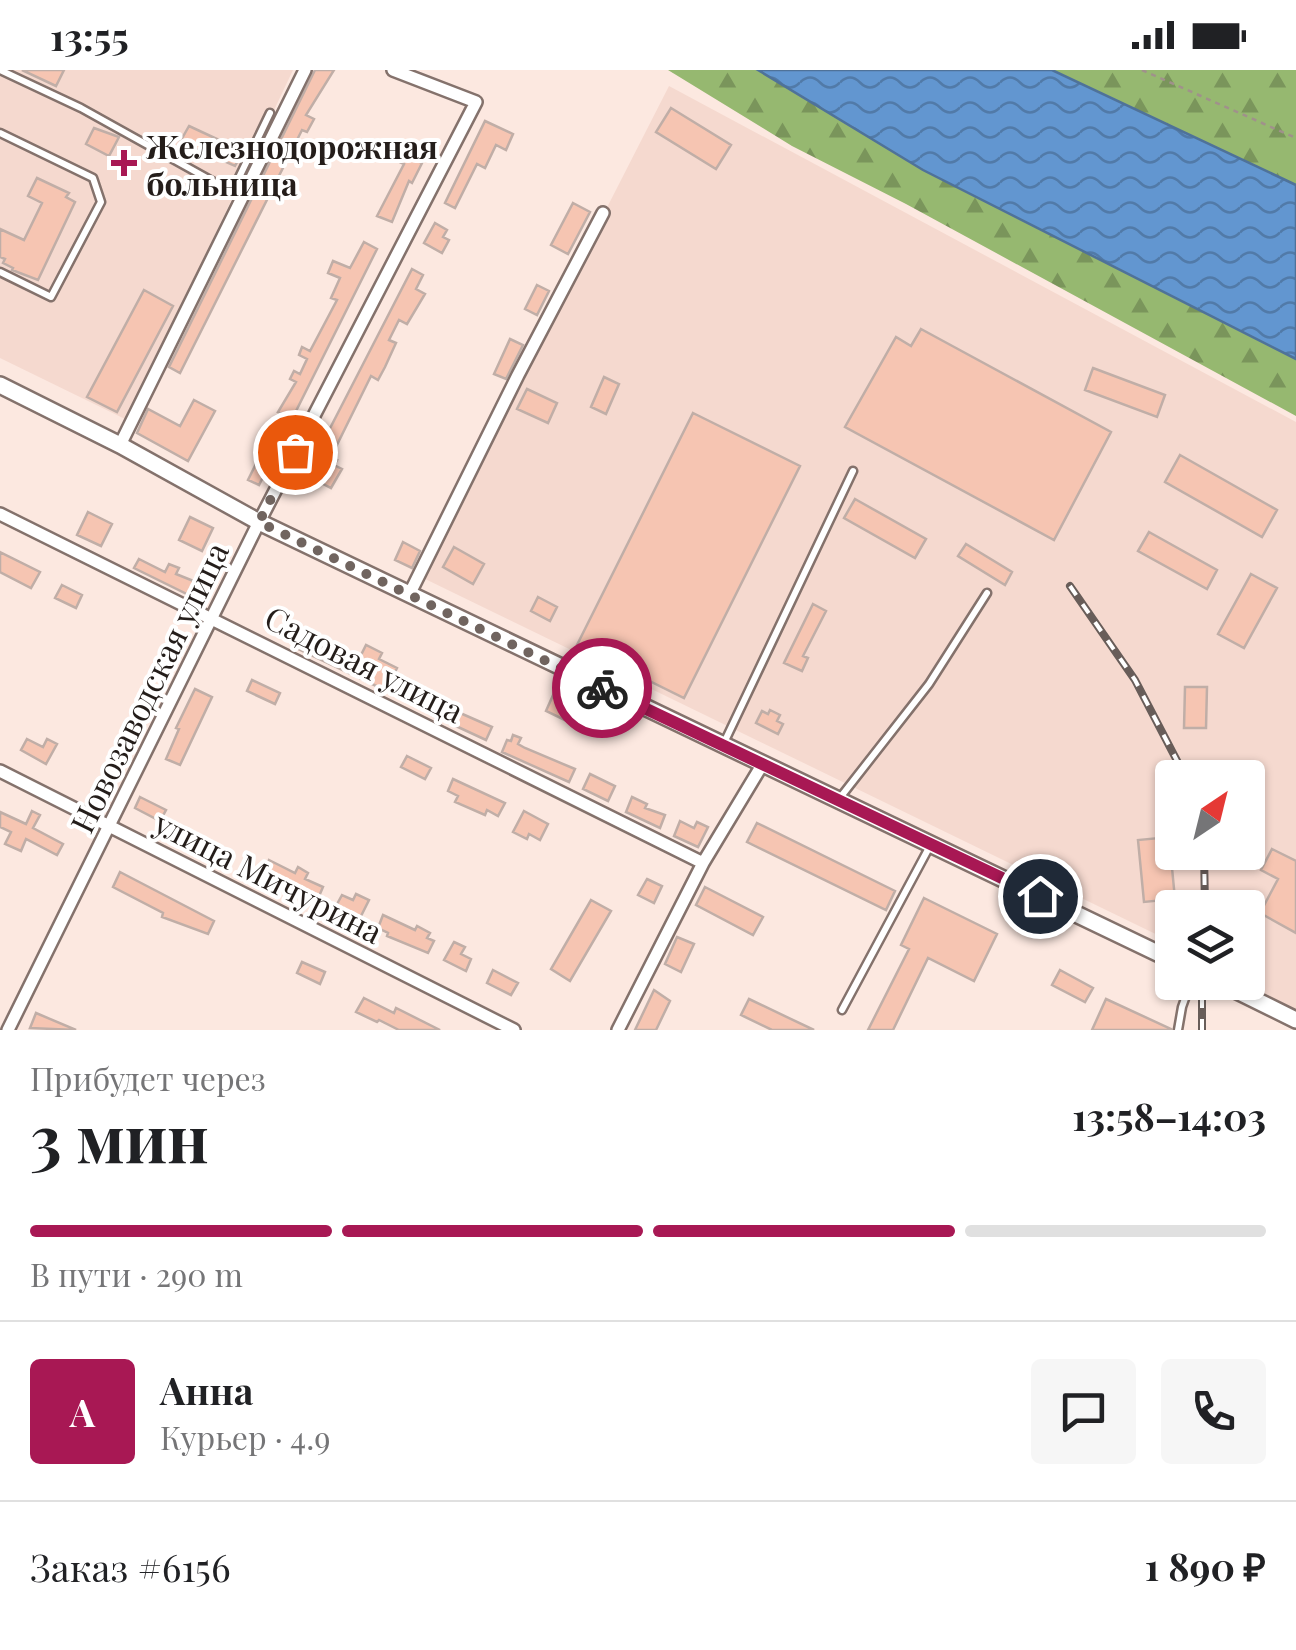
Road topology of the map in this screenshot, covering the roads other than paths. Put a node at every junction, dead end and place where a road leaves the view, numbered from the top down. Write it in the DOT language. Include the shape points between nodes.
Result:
graph roads {
  1 [pos="0,70"];
  2 [pos="305,70"];
  3 [pos="393,70"];
  4 [pos="270,112"];
  5 [pos="0,133"];
  6 [pos="603,212"];
  7 [pos="0,272"];
  8 [pos="0,385"];
  9 [pos="120,446"];
  10 [pos="852,471"];
  11 [pos="0,514"];
  12 [pos="259,522"];
  13 [pos="987,594"];
  14 [pos="410,595"];
  15 [pos="212,617"];
  16 [pos="722,746"];
  17 [pos="762,765"];
  18 [pos="0,771"];
  19 [pos="838,800"];
  20 [pos="111,826"];
  21 [pos="932,843"];
  22 [pos="703,864"];
  23 [pos="1155,952"];
  24 [pos="1184,1000"];
  25 [pos="1255,1000"];
  26 [pos="842,1010"];
  27 [pos="1296,1020"];
  28 [pos="8,1030"];
  29 [pos="514,1030"];
  30 [pos="618,1030"];
  31 [pos="1178,1030"];
  1 -- 4 [label="lane" via="232,192"];
  2 -- 9 [label="street"];
  3 -- 12 [label="street, Новозаводская улица" via="476,102"];
  5 -- 7 [label="lane" via="93,178 101,202 51,297"];
  6 -- 14 [label="street"];
  8 -- 9 [label="street"];
  9 -- 12 [label="street"];
  10 -- 16 [label="lane"];
  11 -- 15 [label="street, Садовая улица"];
  12 -- 14 [label="street"];
  12 -- 15 [label="street, Новозаводская улица"];
  13 -- 19 [label="lane" via="929,684"];
  14 -- 16 [label="street"];
  15 -- 20 [label="street, Новозаводская улица"];
  15 -- 22 [label="street, Садовая улица"];
  16 -- 17 [label="street"];
  17 -- 19 [label="street"];
  17 -- 22 [label="street"];
  18 -- 20 [label="street, улица Мичурина"];
  19 -- 21 [label="street"];
  20 -- 28 [label="street, Новозаводская улица"];
  20 -- 29 [label="street, улица Мичурина"];
  21 -- 23 [label="street"];
  21 -- 26 [label="lane"];
  22 -- 30 [label="street"];
  24 -- 31 [label="lane"];
  25 -- 27 [label="street"];
}
